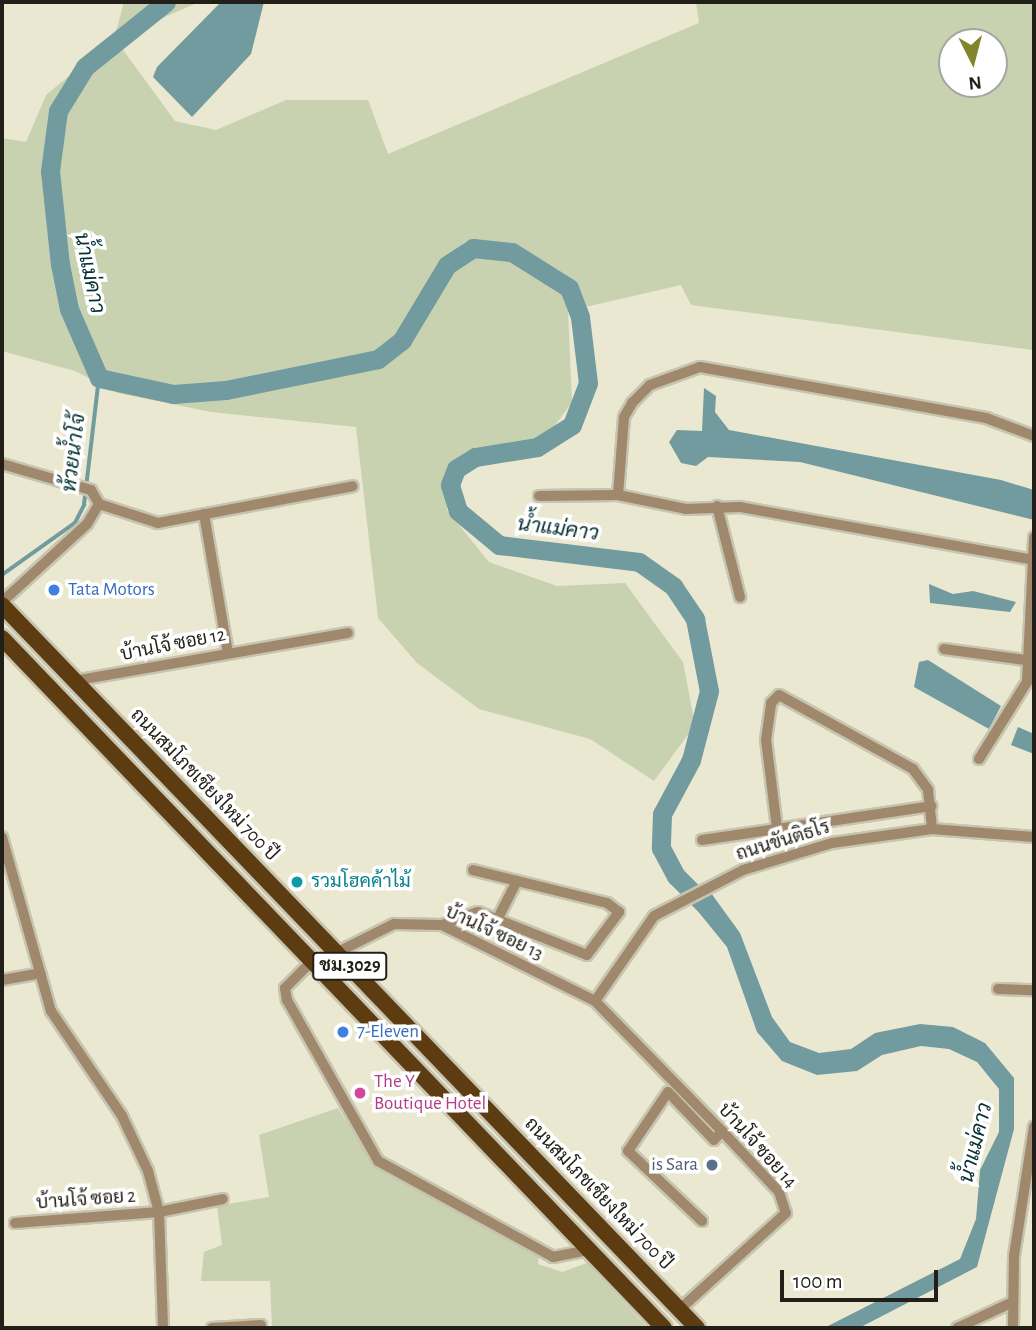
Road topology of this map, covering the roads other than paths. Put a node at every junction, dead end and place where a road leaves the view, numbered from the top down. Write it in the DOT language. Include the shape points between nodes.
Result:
graph roads {
  1 [pos="1034,436"];
  2 [pos="2,464"];
  3 [pos="353,486"];
  4 [pos="618,495"];
  5 [pos="539,496"];
  6 [pos="99,504"];
  7 [pos="717,506"];
  8 [pos="204,514"];
  9 [pos="1034,537"];
  10 [pos="1032,559"];
  11 [pos="740,597"];
  12 [pos="2,603"];
  13 [pos="348,633"];
  14 [pos="2,638"];
  15 [pos="944,649"];
  16 [pos="228,653"];
  17 [pos="1025,660"];
  18 [pos="73,682"];
  19 [pos="1031,683"];
  20 [pos="979,759"];
  21 [pos="930,806"];
  22 [pos="777,828"];
  23 [pos="932,829"];
  24 [pos="2,836"];
  25 [pos="1034,837"];
  26 [pos="702,840"];
  27 [pos="473,870"];
  28 [pos="517,881"];
  29 [pos="497,920"];
  30 [pos="442,925"];
  31 [pos="338,952"];
  32 [pos="311,962"];
  33 [pos="40,973"];
  34 [pos="2,980"];
  35 [pos="998,989"];
  36 [pos="1034,990"];
  37 [pos="595,1001"];
  38 [pos="1034,1127"];
  39 [pos="722,1131"];
  40 [pos="223,1199"];
  41 [pos="159,1212"];
  42 [pos="702,1221"];
  43 [pos="15,1223"];
  44 [pos="589,1250"];
  45 [pos="1013,1302"];
  46 [pos="680,1310"];
  47 [pos="261,1325"];
  48 [pos="163,1328"];
  49 [pos="212,1328"];
  50 [pos="664,1328"];
  51 [pos="697,1328"];
  52 [pos="957,1328"];
  53 [pos="1013,1328"];
  1 -- 4 [label="street" via="986,418 700,367 650,385 632,403 624,417"];
  2 -- 6 [label="street" via="91,490"];
  3 -- 8 [label="street"];
  4 -- 5 [label="street"];
  4 -- 7 [label="street" via="686,509"];
  6 -- 8 [label="street" via="158,523"];
  6 -- 12 [label="street" via="87,524"];
  7 -- 10 [label="street"];
  7 -- 11 [label="street"];
  8 -- 16 [label="street"];
  9 -- 10 [label="street"];
  10 -- 17 [label="street"];
  12 -- 18 [label="main road, ถนนสมโภชเชียงใหม่ 700 ปี / ชม.3029"];
  13 -- 16 [label="street, บ้านโจ้ ซอย 12"];
  14 -- 32 [label="main road, ชม.3029"];
  15 -- 17 [label="street"];
  16 -- 18 [label="street, บ้านโจ้ ซอย 12"];
  17 -- 19 [label="street"];
  18 -- 31 [label="main road, ถนนสมโภชเชียงใหม่ 700 ปี / ชม.3029"];
  19 -- 20 [label="street"];
  21 -- 22 [label="street"];
  21 -- 22 [label="street" via="913,769 779,695 771,703 766,740"];
  21 -- 23 [label="street"];
  22 -- 26 [label="street"];
  23 -- 25 [label="street, ถนนขันติธโร"];
  23 -- 37 [label="street, ถนนขันติธโร" via="832,843 680,898 654,916"];
  24 -- 33 [label="street"];
  27 -- 28 [label="street"];
  28 -- 29 [label="street"];
  28 -- 29 [label="street" via="607,903 619,912 616,921 587,955"];
  29 -- 30 [label="street" via="478,912"];
  30 -- 31 [label="street, บ้านโจ้ ซอย 13" via="394,924"];
  30 -- 37 [label="street, บ้านโจ้ ซอย 13"];
  31 -- 46 [label="main road, ถนนสมโภชเชียงใหม่ 700 ปี / ชม.3029"];
  32 -- 44 [label="main road, ชม.3029"];
  32 -- 44 [label="street" via="285,988 287,1000 377,1161 553,1257"];
  33 -- 34 [label="street"];
  33 -- 41 [label="street" via="76,1055 122,1116"];
  35 -- 36 [label="street"];
  37 -- 39 [label="street, บ้านโจ้ ซอย 14"];
  38 -- 45 [label="street"];
  39 -- 42 [label="street" via="713,1140 668,1092 628,1151"];
  39 -- 46 [label="street, บ้านโจ้ ซอย 14" via="779,1192 786,1213"];
  40 -- 41 [label="street, บ้านโจ้ ซอย 2"];
  41 -- 43 [label="street, บ้านโจ้ ซอย 2"];
  41 -- 48 [label="street"];
  44 -- 50 [label="main road, ชม.3029"];
  45 -- 52 [label="street"];
  45 -- 53 [label="street"];
  46 -- 51 [label="main road, ถนนสมโภชเชียงใหม่ 700 ปี / ชม.3029"];
  47 -- 49 [label="street"];
}
